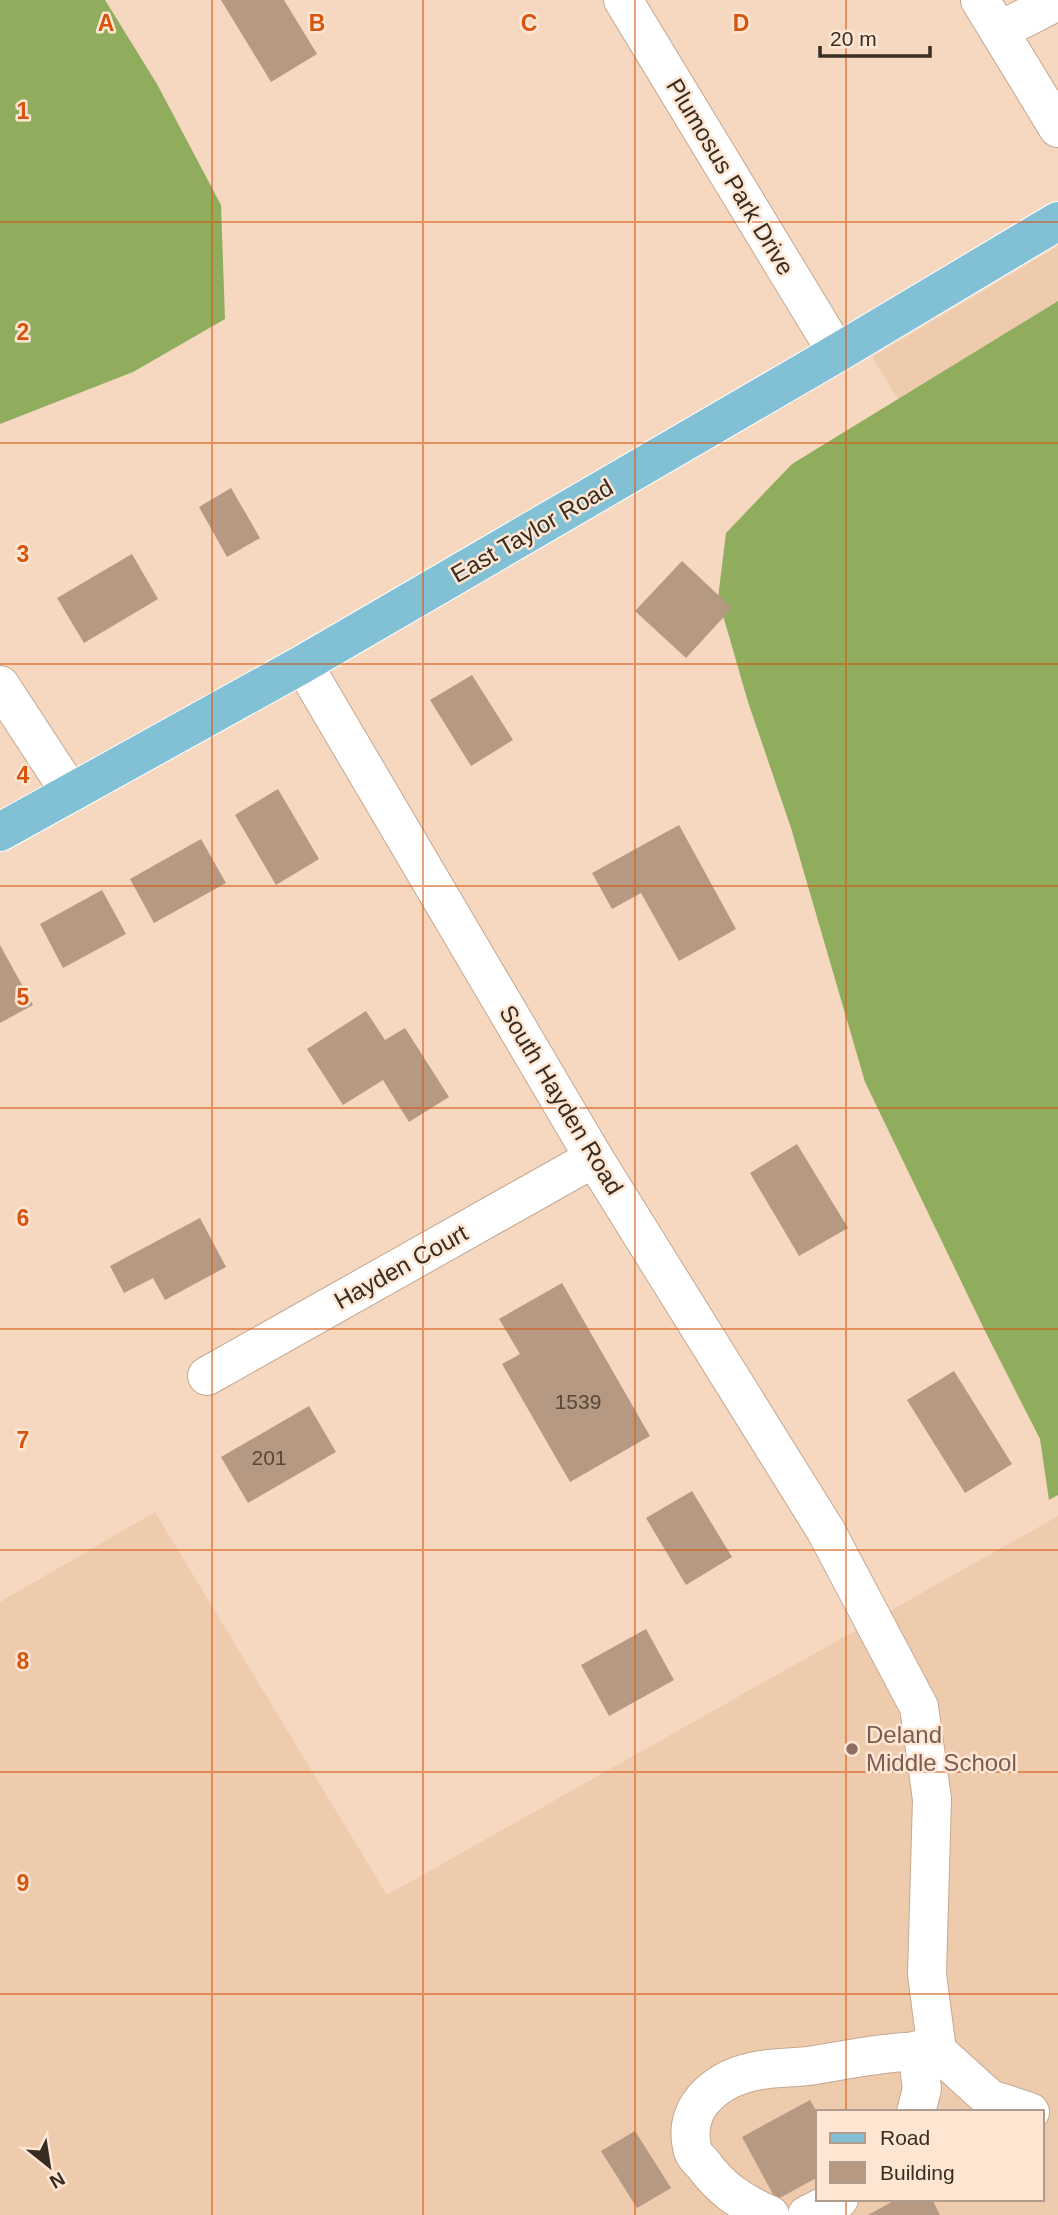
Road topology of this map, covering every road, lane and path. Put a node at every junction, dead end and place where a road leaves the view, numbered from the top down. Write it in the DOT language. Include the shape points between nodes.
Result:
graph roads {
  1 [pos="1058,1"];
  2 [pos="637,8"];
  3 [pos="989,16"];
  4 [pos="1058,128"];
  5 [pos="1058,221"];
  6 [pos="837,353"];
  7 [pos="303,664"];
  8 [pos="0,685"];
  9 [pos="70,792"];
  10 [pos="0,832"];
  11 [pos="594,1158"];
  12 [pos="207,1376"];
  13 [pos="927,2051"];
  14 [pos="917,2110"];
  15 [pos="1024,2110"];
  16 [pos="835,2201"];
  17 [pos="770,2215"];
  18 [pos="807,2215"];
  1 -- 3 [label="street"];
  2 -- 6 [label="street, Plumosus Park Drive"];
  3 -- 4 [label="street"];
  5 -- 6 [label="main road, East Taylor Road"];
  6 -- 7 [label="main road, East Taylor Road"];
  7 -- 9 [label="main road, East Taylor Road"];
  7 -- 11 [label="street, South Hayden Road"];
  8 -- 9 [label="street"];
  9 -- 10 [label="main road, East Taylor Road"];
  11 -- 12 [label="street, Hayden Court"];
  11 -- 13 [label="street, South Hayden Road" via="826,1531 919,1707 932,1799"];
  13 -- 14 [label="street, South Hayden Road"];
  13 -- 15 [label="street" via="990,2099"];
  13 -- 17 [label="street" via="760,2070 721,2083 707,2093 695,2108 689,2132 692,2151 717,2183"];
  16 -- 18 [label="street"];
}
